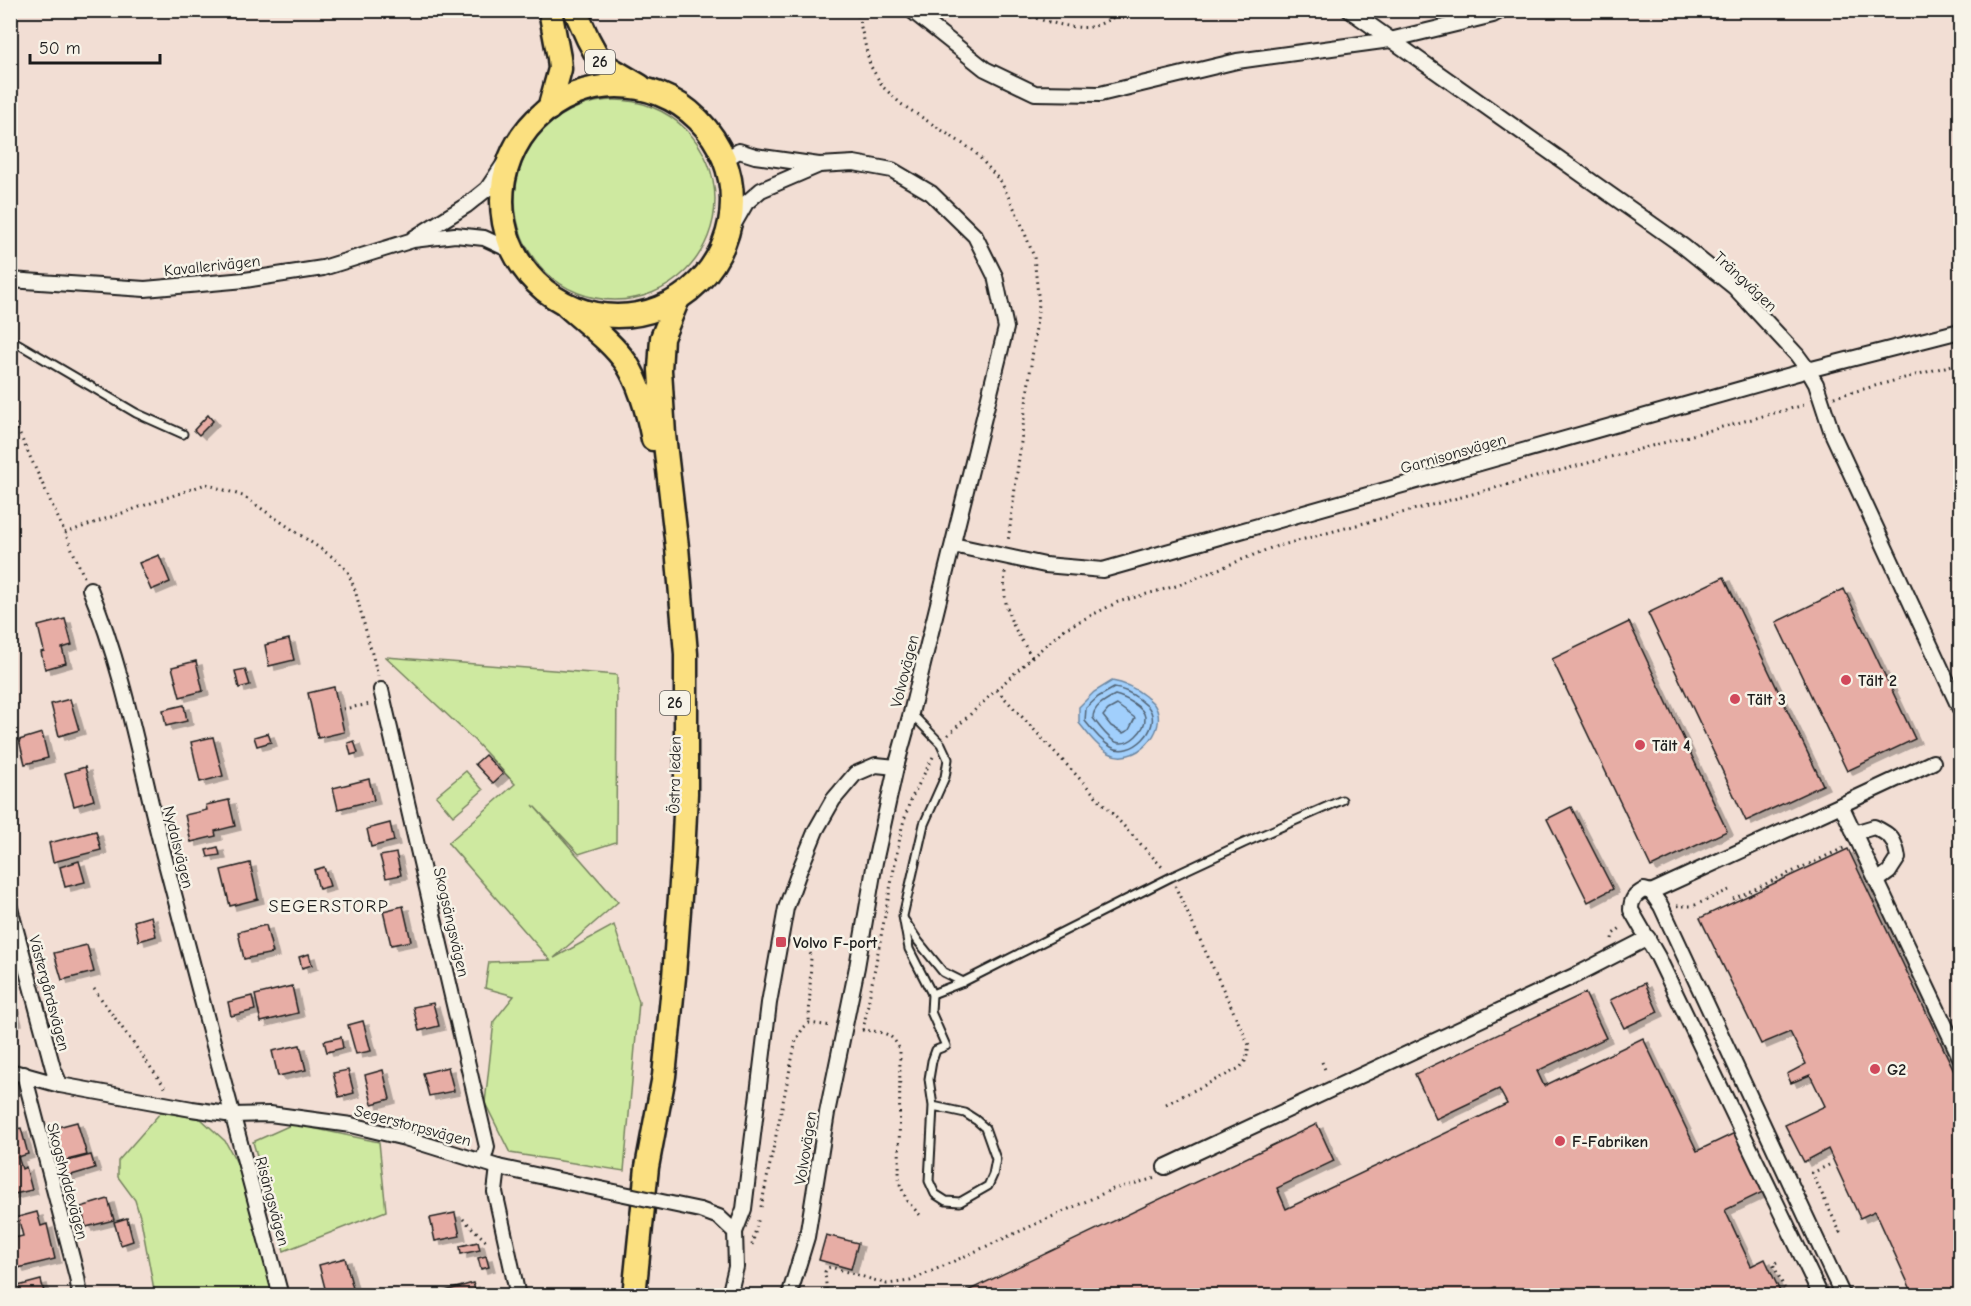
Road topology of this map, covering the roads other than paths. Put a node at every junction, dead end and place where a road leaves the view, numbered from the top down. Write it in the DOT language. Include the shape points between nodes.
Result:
graph roads {
  1 [pos="550,10"];
  2 [pos="576,10"];
  3 [pos="911,10"];
  4 [pos="1348,10"];
  5 [pos="1502,10"];
  6 [pos="1390,40"];
  7 [pos="649,91"];
  8 [pos="549,109"];
  9 [pos="514,148"];
  10 [pos="724,160"];
  11 [pos="819,165"];
  12 [pos="726,238"];
  13 [pos="412,240"];
  14 [pos="512,251"];
  15 [pos="10,280"];
  16 [pos="678,299"];
  17 [pos="567,306"];
  18 [pos="1960,331"];
  19 [pos="10,339"];
  20 [pos="1808,370"];
  21 [pos="183,434"];
  22 [pos="952,545"];
  23 [pos="90,589"];
  24 [pos="382,695"];
  25 [pos="1960,709"];
  26 [pos="911,712"];
  27 [pos="1933,762"];
  28 [pos="896,767"];
  29 [pos="1342,800"];
  30 [pos="1841,806"];
  31 [pos="1854,834"];
  32 [pos="1877,881"];
  33 [pos="1651,892"];
  34 [pos="10,908"];
  35 [pos="903,916"];
  36 [pos="1648,938"];
  37 [pos="963,982"];
  38 [pos="932,994"];
  39 [pos="1960,1057"];
  40 [pos="17,1073"];
  41 [pos="60,1085"];
  42 [pos="933,1106"];
  43 [pos="233,1115"];
  44 [pos="654,1131"];
  45 [pos="483,1161"];
  46 [pos="498,1167"];
  47 [pos="1166,1167"];
  48 [pos="735,1232"];
  49 [pos="80,1296"];
  50 [pos="281,1296"];
  51 [pos="518,1296"];
  52 [pos="634,1296"];
  53 [pos="729,1296"];
  54 [pos="789,1296"];
  55 [pos="1821,1296"];
  56 [pos="1844,1296"];
  1 -- 8 [label="highway" via="560,69"];
  2 -- 7 [label="highway, 26" via="601,63"];
  3 -- 6 [label="street" via="985,69 1035,93 1100,94 1238,61"];
  4 -- 6 [label="street, Trängvägen"];
  5 -- 6 [label="street"];
  6 -- 20 [label="street, Trängvägen" via="1683,246 1734,287"];
  7 -- 8 [label="highway, 26" via="597,88 571,95"];
  7 -- 10 [label="highway, 26" via="674,101 695,117"];
  8 -- 9 [label="highway, 26" via="529,126"];
  9 -- 13 [label="street" via="487,189"];
  9 -- 14 [label="highway, 26" via="501,199"];
  10 -- 11 [label="street" via="739,151"];
  10 -- 12 [label="highway, 26" via="731,195"];
  11 -- 12 [label="street" via="761,190 746,203"];
  11 -- 22 [label="street, Volvovägen" via="854,164 892,170 931,193 975,236 994,276 1006,328"];
  12 -- 16 [label="highway, 26" via="715,262"];
  13 -- 14 [label="street" via="468,235"];
  13 -- 15 [label="street, Kavallerivägen" via="323,268 245,280 145,289"];
  14 -- 17 [label="highway, 26" via="526,273"];
  16 -- 17 [label="highway, 26" via="651,311 623,317 595,315"];
  16 -- 44 [label="highway, Östra leden / 26" via="662,338 660,370 686,654 686,793 674,977"];
  17 -- 44 [label="highway, Östra leden / 26" via="614,348 627,365 647,410 662,499 675,709 674,804 653,1077"];
  18 -- 20 [label="street, Garnisonsvägen"];
  19 -- 21 [label="lane" via="136,413"];
  20 -- 22 [label="street, Garnisonsvägen" via="1103,570 1045,565"];
  20 -- 25 [label="street, Trängvägen" via="1832,433"];
  22 -- 26 [label="street, Volvovägen"];
  23 -- 43 [label="street, Nydalsvägen" via="105,626"];
  24 -- 45 [label="street, Skogsängsvägen" via="487,1147"];
  26 -- 28 [label="street, Volvovägen"];
  26 -- 35 [label="lane" via="941,744 948,759 945,777 924,824"];
  27 -- 30 [label="street"];
  28 -- 48 [label="street" via="876,765 855,774 833,800 816,830 786,908 769,1003 744,1209"];
  28 -- 54 [label="street, Volvovägen" via="827,1113 807,1237"];
  29 -- 37 [label="lane" via="1171,877"];
  30 -- 31 [label="street"];
  30 -- 33 [label="street"];
  31 -- 32 [label="street"];
  31 -- 32 [label="street" via="1874,827 1888,834 1896,844 1898,858"];
  32 -- 39 [label="street"];
  33 -- 36 [label="street" via="1644,890 1631,902 1631,910"];
  33 -- 56 [label="street"];
  34 -- 41 [label="street, Västergårdsvägen"];
  35 -- 37 [label="lane" via="944,972"];
  35 -- 38 [label="lane" via="909,950"];
  36 -- 47 [label="street"];
  36 -- 55 [label="street"];
  37 -- 38 [label="lane"];
  38 -- 42 [label="lane" via="931,1012 946,1046 936,1050 932,1061 929,1079"];
  40 -- 41 [label="street, Segerstorpsvägen"];
  40 -- 49 [label="street, Skogshyddevägen"];
  41 -- 43 [label="street, Segerstorpsvägen"];
  42 -- 42 [label="lane" via="929,1181 935,1194 946,1201 960,1202 988,1185 996,1159 985,1128 976,1120 965,1113"];
  43 -- 45 [label="street, Segerstorpsvägen" via="270,1114 351,1125"];
  43 -- 50 [label="street, Risängsvägen"];
  44 -- 52 [label="highway, Östra leden / 26"];
  45 -- 46 [label="street, Segerstorpsvägen"];
  46 -- 48 [label="street, Segerstorpsvägen, bridge" via="700,1210 719,1217"];
  46 -- 51 [label="street" via="495,1192"];
  48 -- 53 [label="street" via="736,1267"];
}
